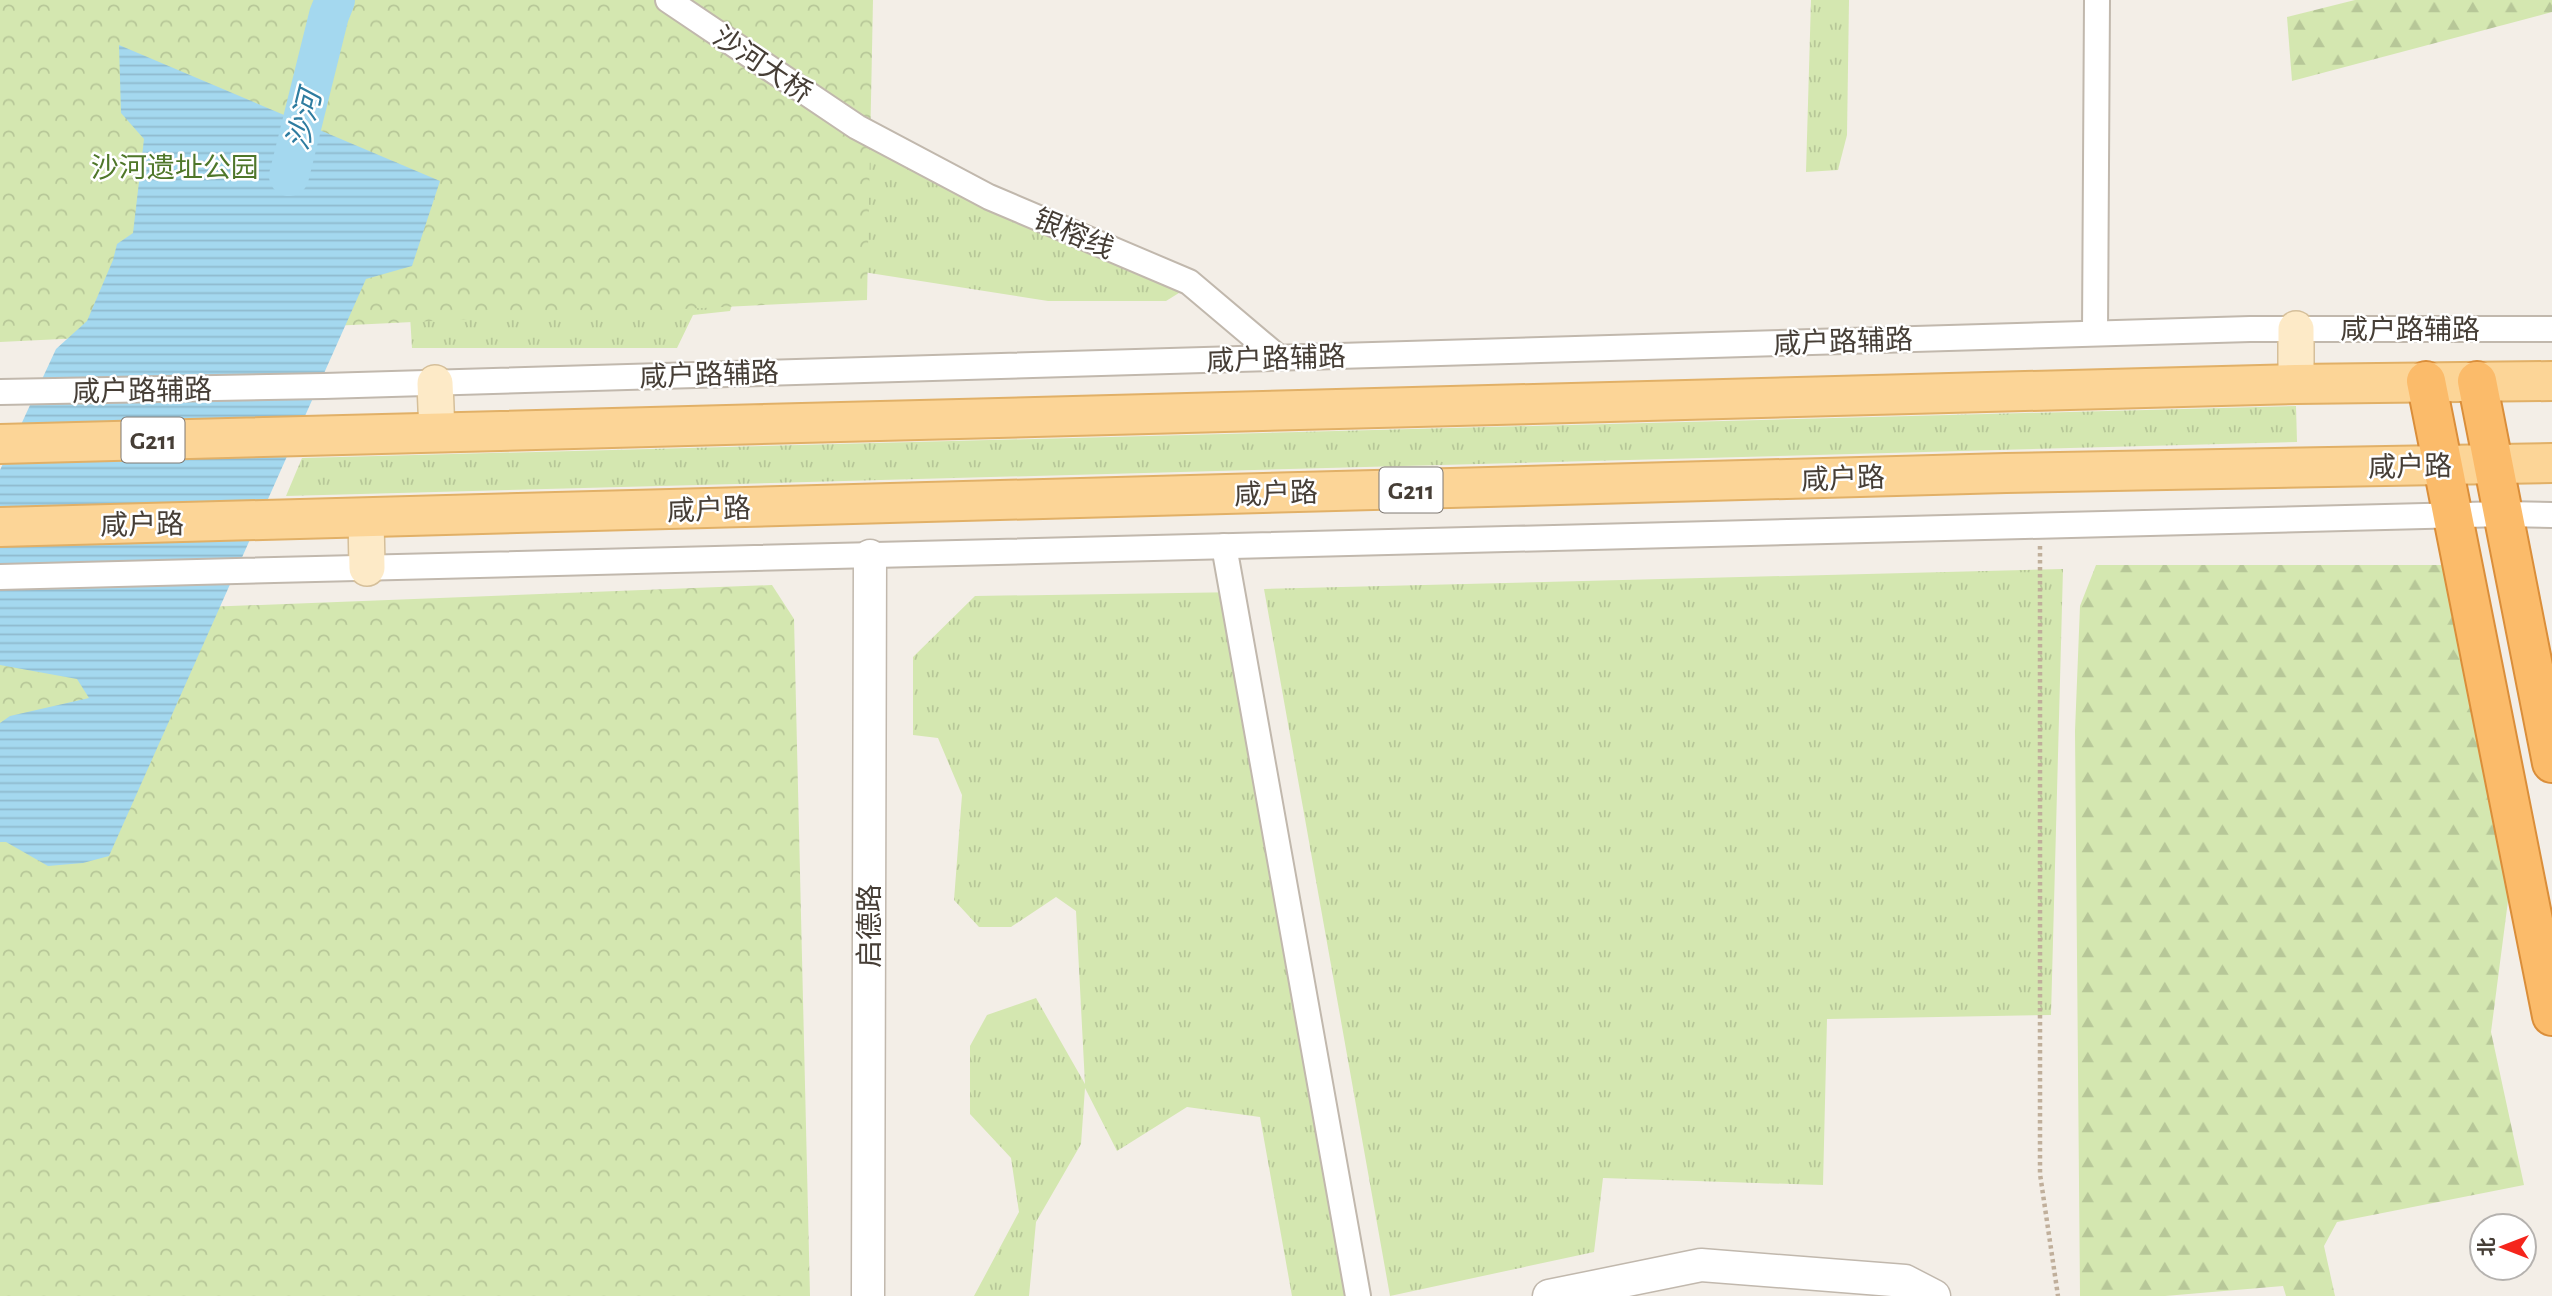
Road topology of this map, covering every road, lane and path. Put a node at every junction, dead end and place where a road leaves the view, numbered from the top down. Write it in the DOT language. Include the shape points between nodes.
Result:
graph roads {
  1 [pos="668,0"];
  2 [pos="2097,0"];
  3 [pos="857,127"];
  4 [pos="2296,328"];
  5 [pos="2552,329"];
  6 [pos="2095,333"];
  7 [pos="1279,358"];
  8 [pos="2427,381"];
  9 [pos="2477,381"];
  10 [pos="2552,382"];
  11 [pos="435,383"];
  12 [pos="2296,384"];
  13 [pos="0,393"];
  14 [pos="437,433"];
  15 [pos="0,444"];
  16 [pos="2552,463"];
  17 [pos="2494,464"];
  18 [pos="2444,465"];
  19 [pos="2504,514"];
  20 [pos="2454,515"];
  21 [pos="2552,515"];
  22 [pos="366,519"];
  23 [pos="2040,526"];
  24 [pos="0,527"];
  25 [pos="1224,546"];
  26 [pos="870,556"];
  27 [pos="367,568"];
  28 [pos="0,577"];
  29 [pos="2552,763"];
  30 [pos="2552,1016"];
  31 [pos="868,1296"];
  32 [pos="1358,1296"];
  33 [pos="1549,1296"];
  34 [pos="1934,1296"];
  35 [pos="2057,1296"];
  1 -- 3 [label="street, 沙河大桥"];
  2 -- 6 [label="street"];
  3 -- 7 [label="street, 银榕线" via="989,197 1189,282"];
  4 -- 5 [label="street, 咸户路辅路"];
  4 -- 6 [label="street, 咸户路辅路"];
  4 -- 12 [label="main road"];
  6 -- 7 [label="street, 咸户路辅路"];
  7 -- 11 [label="street, 咸户路辅路"];
  8 -- 9 [label="main road, G211"];
  8 -- 12 [label="main road, G211"];
  8 -- 18 [label="highway"];
  9 -- 10 [label="main road, G211"];
  9 -- 17 [label="highway"];
  11 -- 13 [label="street, 咸户路辅路"];
  11 -- 14 [label="main road"];
  12 -- 14 [label="main road, G211"];
  14 -- 15 [label="main road, G211"];
  16 -- 17 [label="main road, 咸户路 / G211"];
  17 -- 18 [label="main road, 咸户路 / G211"];
  17 -- 19 [label="highway"];
  18 -- 20 [label="highway"];
  18 -- 22 [label="main road, 咸户路 / G211" via="1992,473"];
  19 -- 20 [label="street"];
  19 -- 21 [label="street"];
  19 -- 29 [label="highway"];
  20 -- 23 [label="street"];
  20 -- 30 [label="highway"];
  22 -- 24 [label="main road, 咸户路 / G211"];
  22 -- 27 [label="main road"];
  23 -- 25 [label="street"];
  23 -- 35 [label="path" via="2040,1174"];
  25 -- 26 [label="street"];
  25 -- 32 [label="street"];
  26 -- 27 [label="street"];
  26 -- 31 [label="street, 启德路"];
  27 -- 28 [label="street"];
  33 -- 34 [label="street" via="1701,1265 1905,1281"];
}
